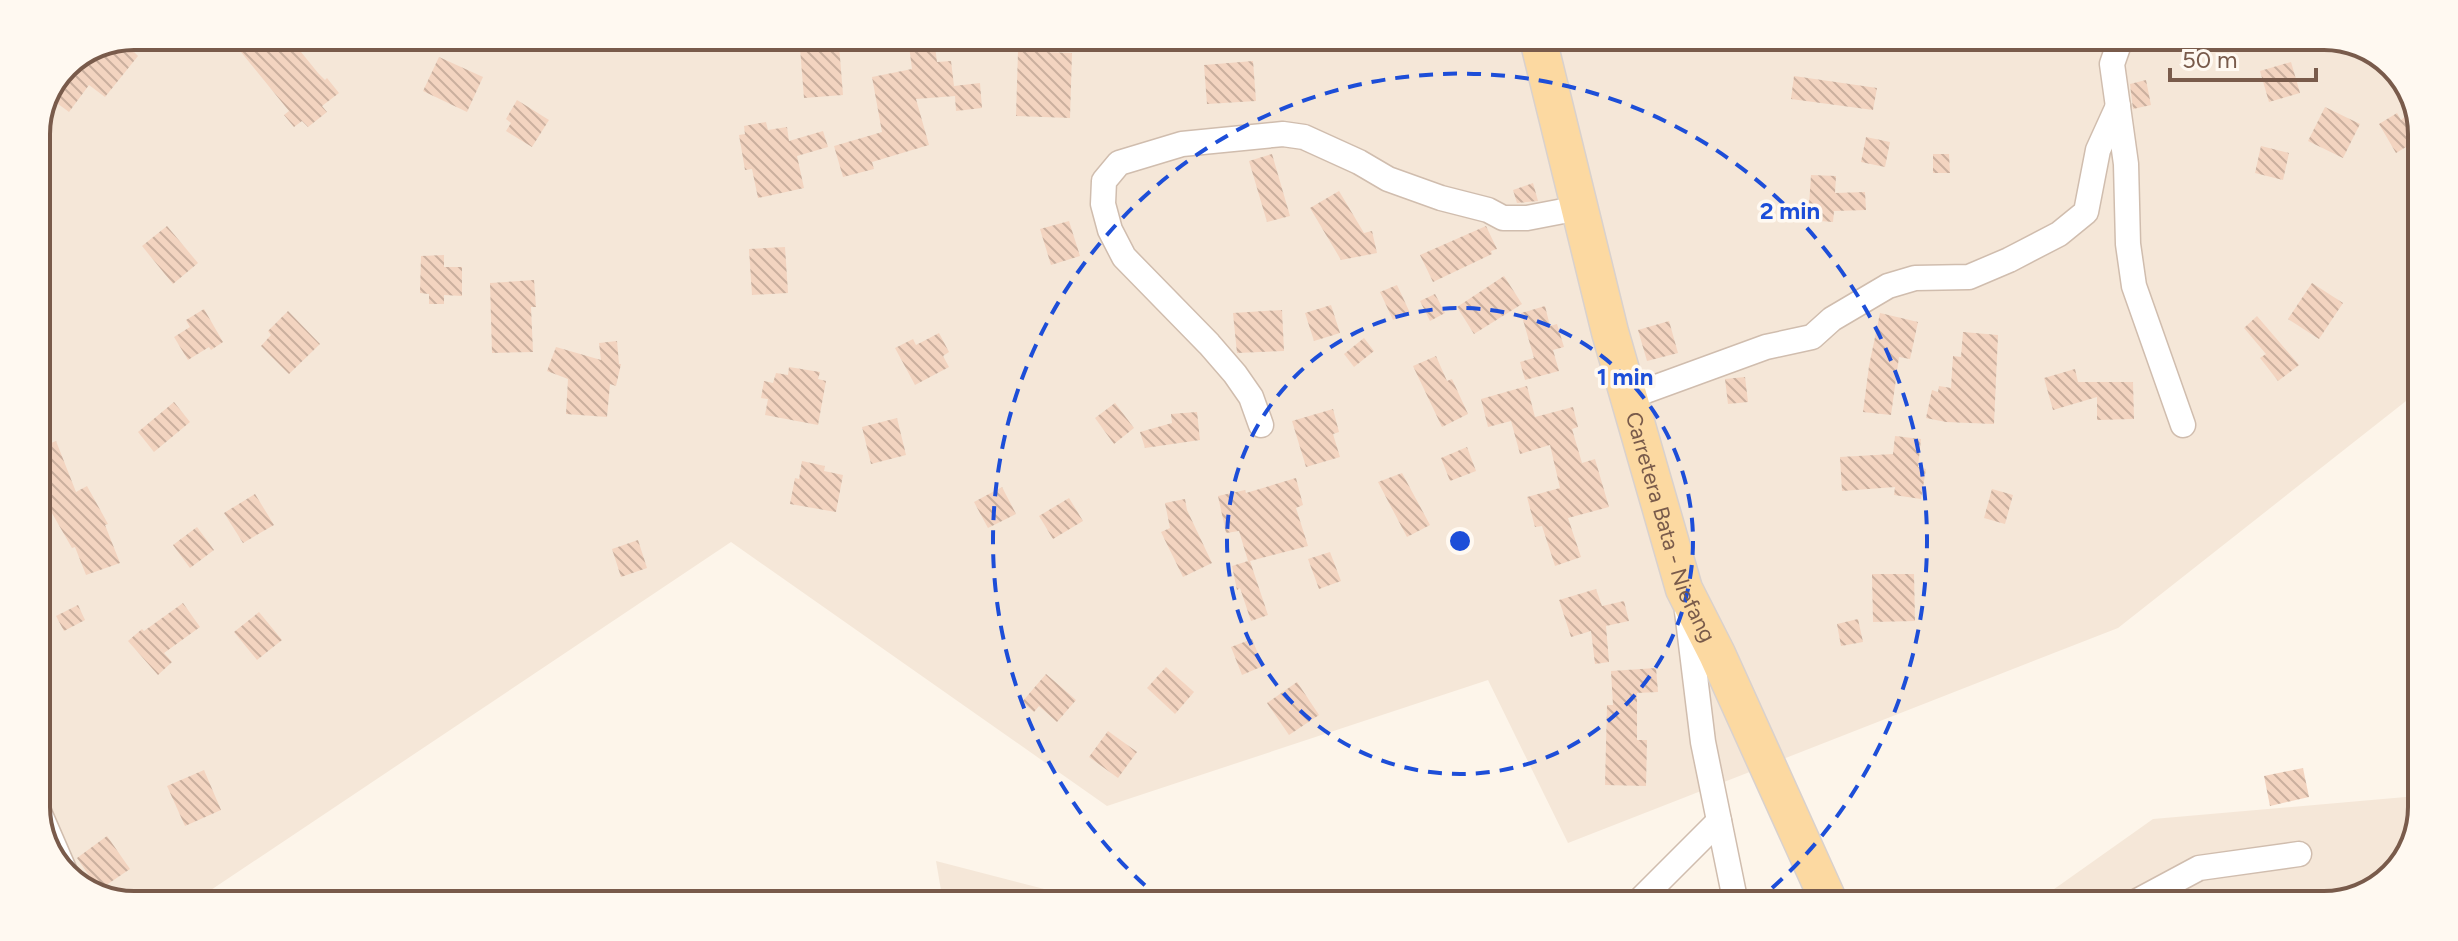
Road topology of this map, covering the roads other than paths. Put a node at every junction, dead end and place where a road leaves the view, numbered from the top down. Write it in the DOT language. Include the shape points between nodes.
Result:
graph roads {
  1 [pos="1541,50"];
  2 [pos="2117,50"];
  3 [pos="2118,106"];
  4 [pos="1579,208"];
  5 [pos="1629,397"];
  6 [pos="1261,425"];
  7 [pos="2183,425"];
  8 [pos="1684,589"];
  9 [pos="1719,821"];
  10 [pos="2299,854"];
  11 [pos="1649,891"];
  12 [pos="1733,891"];
  13 [pos="1824,891"];
  14 [pos="2156,891"];
  1 -- 4 [label="main road, Carretera Bata - Niefang"];
  2 -- 3 [label="street" via="2112,64"];
  3 -- 5 [label="street" via="2098,150 2086,212 2059,234 1969,277 1915,278 1888,286 1812,337 1766,347"];
  3 -- 7 [label="street" via="2134,286"];
  4 -- 5 [label="main road, Carretera Bata - Niefang"];
  4 -- 6 [label="street" via="1503,218 1388,179 1304,137 1283,134 1182,144 1119,163 1104,181 1103,204 1124,257 1235,374"];
  5 -- 8 [label="main road, Carretera Bata - Niefang"];
  8 -- 9 [label="street" via="1703,742"];
  8 -- 13 [label="main road, Carretera Bata - Niefang"];
  9 -- 11 [label="street"];
  9 -- 12 [label="street"];
  10 -- 14 [label="street" via="2199,868"];
}
